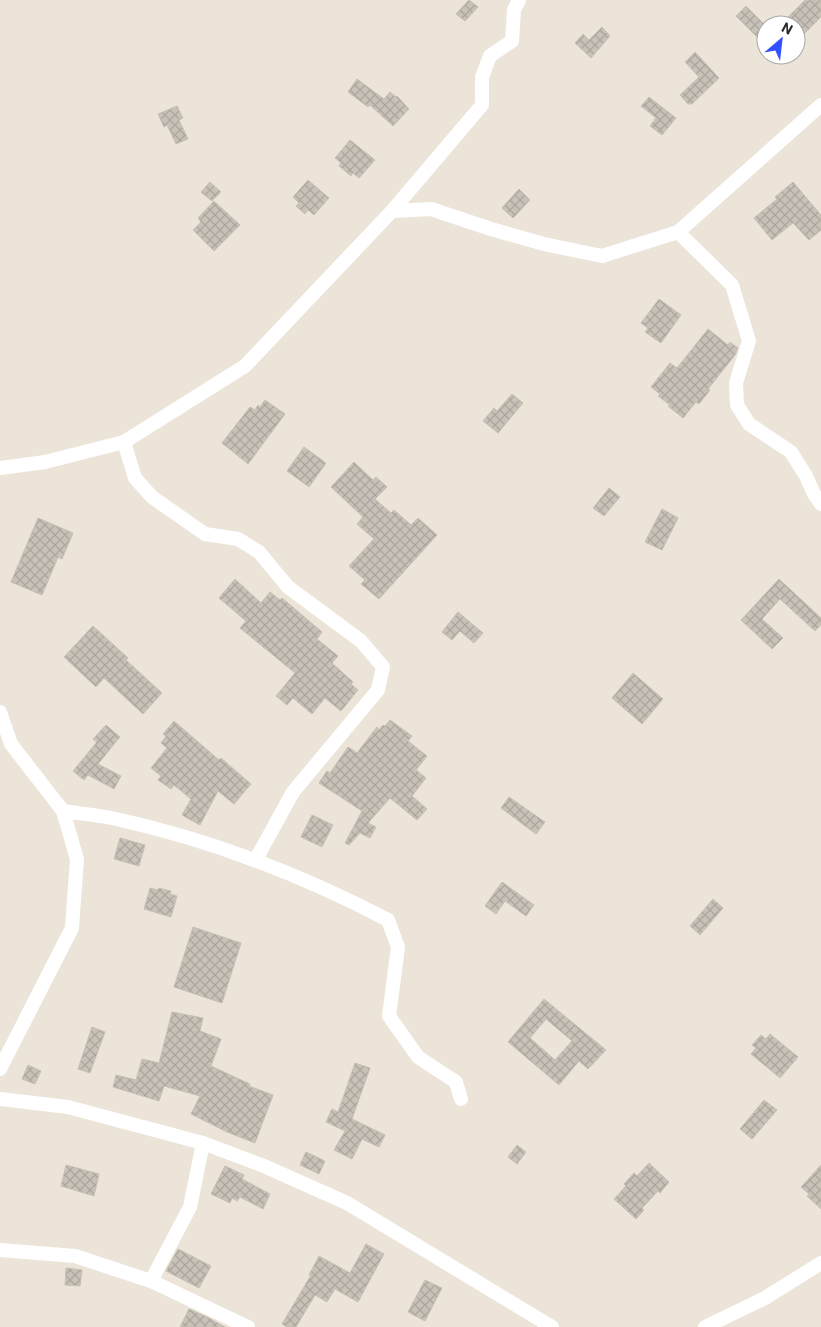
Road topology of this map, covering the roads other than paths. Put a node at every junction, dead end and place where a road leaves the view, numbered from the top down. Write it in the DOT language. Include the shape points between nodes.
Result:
graph roads {
  1 [pos="519,0"];
  2 [pos="821,105"];
  3 [pos="392,211"];
  4 [pos="678,232"];
  5 [pos="124,442"];
  6 [pos="0,468"];
  7 [pos="821,504"];
  8 [pos="0,712"];
  9 [pos="63,811"];
  10 [pos="256,859"];
  11 [pos="0,1069"];
  12 [pos="0,1098"];
  13 [pos="461,1099"];
  14 [pos="203,1143"];
  15 [pos="0,1250"];
  16 [pos="821,1263"];
  17 [pos="151,1281"];
  18 [pos="248,1327"];
  19 [pos="552,1327"];
  20 [pos="705,1327"];
  1 -- 3 [label="street" via="514,10 512,41 490,56 482,77 482,106"];
  2 -- 4 [label="street"];
  3 -- 4 [label="street" via="431,209 544,244 602,256"];
  3 -- 5 [label="street" via="245,366"];
  4 -- 7 [label="street" via="732,285 748,341 736,383 737,406 749,424 791,452"];
  5 -- 6 [label="street" via="45,462"];
  5 -- 10 [label="street" via="135,478 152,497 206,534 238,539 259,552 288,587 361,641 383,667 378,690 293,792"];
  8 -- 9 [label="street" via="11,744"];
  9 -- 10 [label="street" via="116,819"];
  9 -- 11 [label="street" via="77,859 72,928"];
  10 -- 13 [label="street" via="388,920 398,948 389,1016 418,1057 456,1082"];
  12 -- 14 [label="street" via="68,1107"];
  14 -- 17 [label="street" via="190,1207"];
  14 -- 19 [label="street" via="347,1203"];
  15 -- 17 [label="street" via="75,1256"];
  16 -- 20 [label="street" via="765,1298"];
  17 -- 18 [label="street"];
}
